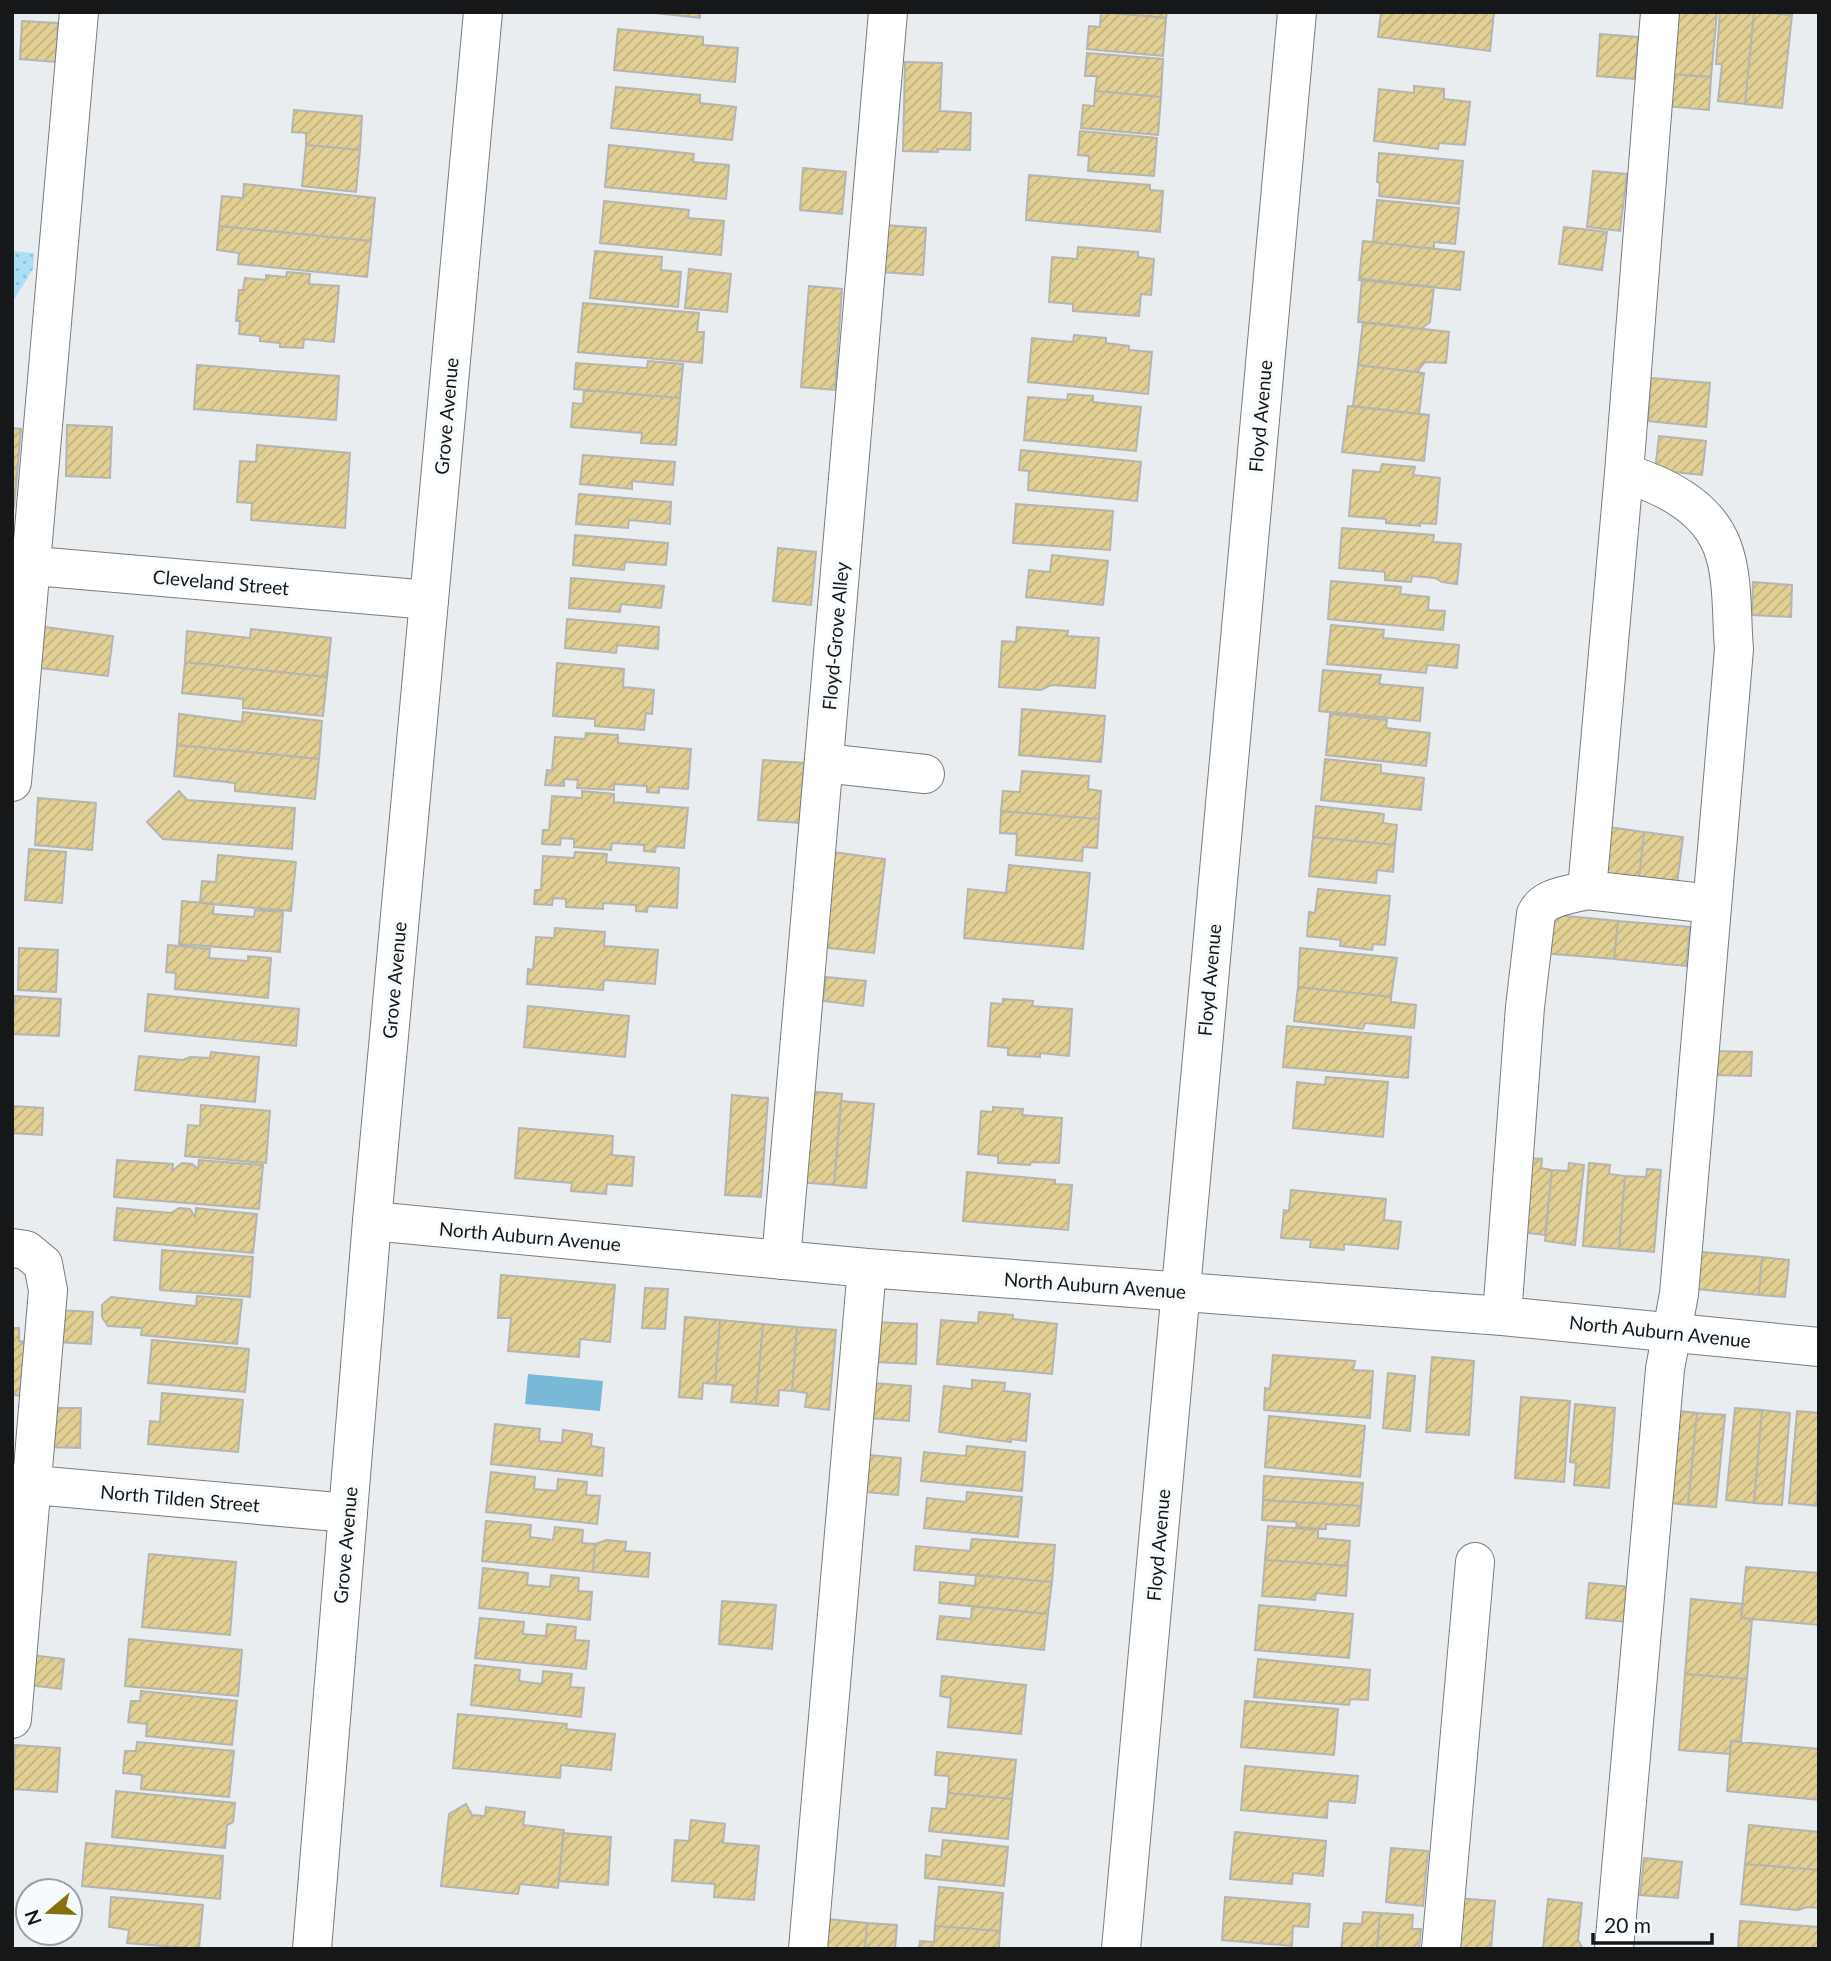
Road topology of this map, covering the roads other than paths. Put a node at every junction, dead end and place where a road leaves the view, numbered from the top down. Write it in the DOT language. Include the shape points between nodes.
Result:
graph roads {
  1 [pos="79,12"];
  2 [pos="483,12"];
  3 [pos="888,12"];
  4 [pos="1297,12"];
  5 [pos="1660,12"];
  6 [pos="1624,473"];
  7 [pos="22,565"];
  8 [pos="429,600"];
  9 [pos="824,763"];
  10 [pos="925,774"];
  11 [pos="12,782"];
  12 [pos="1587,890"];
  13 [pos="1712,904"];
  14 [pos="372,1221"];
  15 [pos="12,1248"];
  16 [pos="781,1260"];
  17 [pos="867,1268"];
  18 [pos="1181,1292"];
  19 [pos="1502,1316"];
  20 [pos="1674,1333"];
  21 [pos="1819,1347"];
  22 [pos="23,1484"];
  23 [pos="348,1513"];
  24 [pos="1475,1562"];
  25 [pos="12,1719"];
  26 [pos="312,1949"];
  27 [pos="808,1949"];
  28 [pos="1121,1949"];
  29 [pos="1441,1949"];
  30 [pos="1614,1949"];
  1 -- 7 [label="street"];
  2 -- 8 [label="street, Grove Avenue"];
  3 -- 9 [label="street, Floyd-Grove Alley"];
  4 -- 18 [label="street, Floyd Avenue"];
  5 -- 6 [label="street"];
  6 -- 12 [label="street"];
  6 -- 13 [label="street" via="1650,481 1696,509 1721,545 1728,573 1734,649"];
  7 -- 8 [label="street, Cleveland Street"];
  7 -- 11 [label="street"];
  8 -- 14 [label="street, Grove Avenue"];
  9 -- 10 [label="street"];
  9 -- 16 [label="street, Floyd-Grove Alley"];
  12 -- 13 [label="street"];
  12 -- 19 [label="street" via="1549,900 1536,914"];
  13 -- 20 [label="street"];
  14 -- 16 [label="street, North Auburn Avenue"];
  14 -- 23 [label="street, Grove Avenue"];
  15 -- 22 [label="street" via="26,1250 43,1264 48,1290"];
  16 -- 17 [label="street, North Auburn Avenue"];
  17 -- 18 [label="street, North Auburn Avenue"];
  17 -- 27 [label="street"];
  18 -- 19 [label="street, North Auburn Avenue"];
  18 -- 28 [label="street, Floyd Avenue"];
  19 -- 20 [label="street, North Auburn Avenue"];
  20 -- 21 [label="street, North Auburn Avenue"];
  20 -- 30 [label="street" via="1665,1369"];
  22 -- 23 [label="street, North Tilden Street"];
  22 -- 25 [label="street"];
  23 -- 26 [label="street, Grove Avenue"];
  24 -- 29 [label="street"];
}
